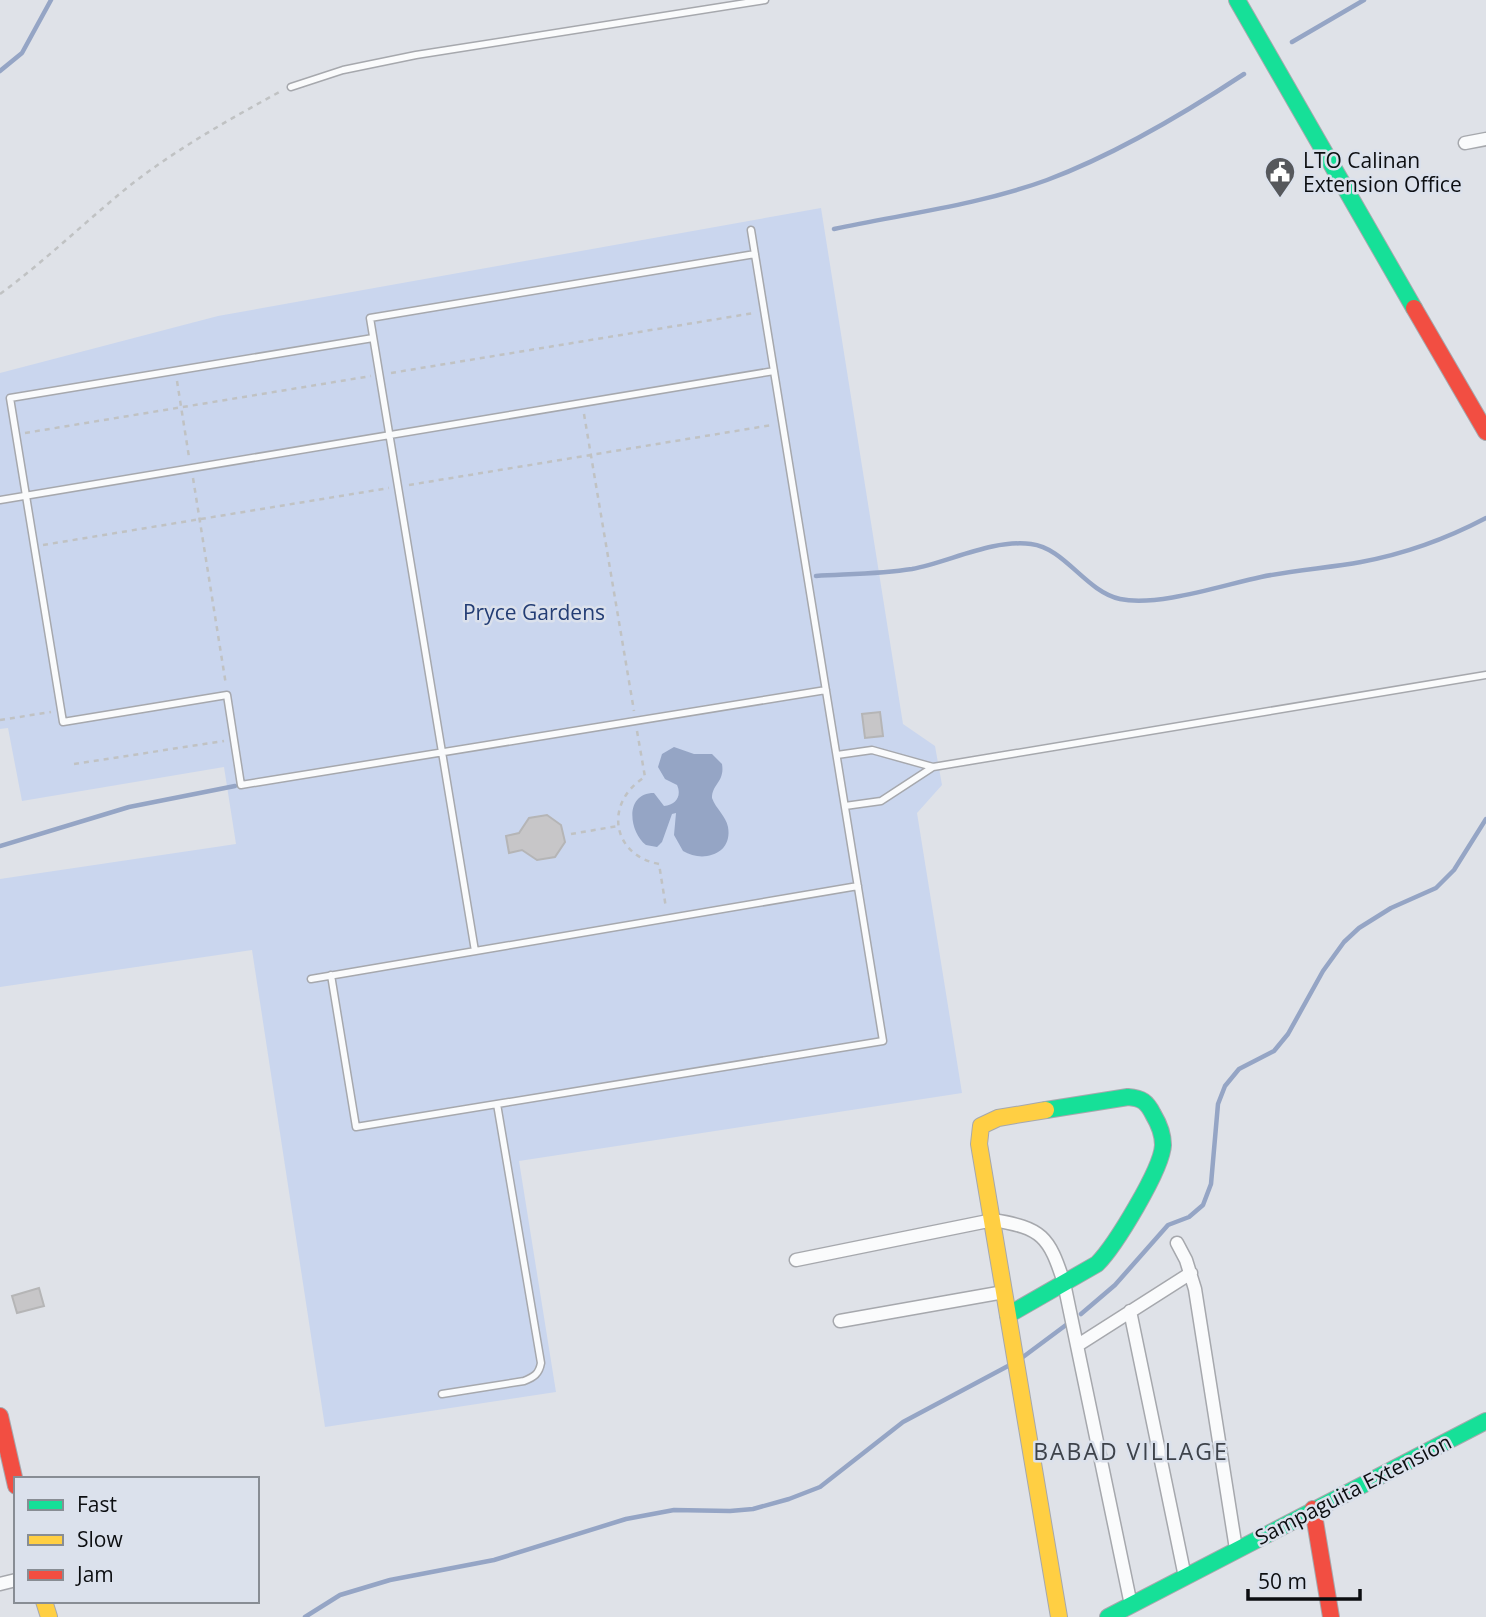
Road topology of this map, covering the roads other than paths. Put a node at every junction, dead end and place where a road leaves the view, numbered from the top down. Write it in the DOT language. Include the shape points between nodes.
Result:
graph roads {
  1 [pos="765,0"];
  2 [pos="1237,0"];
  3 [pos="290,86"];
  4 [pos="1486,139"];
  5 [pos="1465,143"];
  6 [pos="751,230"];
  7 [pos="755,254"];
  8 [pos="373,338"];
  9 [pos="774,371"];
  10 [pos="1486,432"];
  11 [pos="390,435"];
  12 [pos="26,496"];
  13 [pos="0,500"];
  14 [pos="1486,675"];
  15 [pos="826,690"];
  16 [pos="442,752"];
  17 [pos="837,755"];
  18 [pos="933,767"];
  19 [pos="845,806"];
  20 [pos="858,886"];
  21 [pos="475,951"];
  22 [pos="331,975"];
  23 [pos="311,979"];
  24 [pos="497,1104"];
  25 [pos="993,1220"];
  26 [pos="1177,1243"];
  27 [pos="796,1260"];
  28 [pos="1191,1273"];
  29 [pos="1064,1283"];
  30 [pos="1004,1292"];
  31 [pos="1130,1311"];
  32 [pos="1008,1315"];
  33 [pos="840,1321"];
  34 [pos="1077,1345"];
  35 [pos="442,1394"];
  36 [pos="0,1416"];
  37 [pos="1486,1421"];
  38 [pos="14,1477"];
  39 [pos="1313,1509"];
  40 [pos="1236,1549"];
  41 [pos="1185,1577"];
  42 [pos="1131,1605"];
  43 [pos="1059,1617"];
  44 [pos="1108,1617"];
  45 [pos="1331,1617"];
  1 -- 3 [label="lane" via="416,55"];
  2 -- 10 [label="main road"];
  4 -- 5 [label="street"];
  6 -- 7 [label="lane"];
  7 -- 8 [label="lane" via="370,318"];
  7 -- 9 [label="lane"];
  8 -- 11 [label="lane"];
  8 -- 12 [label="lane" via="10,398"];
  9 -- 11 [label="lane"];
  9 -- 15 [label="lane"];
  11 -- 12 [label="lane"];
  11 -- 16 [label="lane"];
  12 -- 13 [label="lane"];
  12 -- 16 [label="lane" via="63,722 227,695 241,785"];
  14 -- 18 [label="lane"];
  15 -- 16 [label="lane"];
  15 -- 17 [label="lane"];
  16 -- 21 [label="lane"];
  17 -- 18 [label="lane" via="872,750"];
  17 -- 19 [label="lane"];
  18 -- 19 [label="lane" via="881,801"];
  19 -- 20 [label="lane"];
  20 -- 21 [label="lane"];
  20 -- 24 [label="lane" via="883,1041"];
  21 -- 22 [label="lane"];
  22 -- 23 [label="lane"];
  22 -- 24 [label="lane" via="356,1127"];
  24 -- 35 [label="lane" via="540,1370 524,1381"];
  25 -- 27 [label="street"];
  25 -- 29 [label="street" via="1020,1224 1046,1240"];
  25 -- 29 [label="main road" via="979,1144 981,1126 998,1118 1128,1097 1148,1104 1161,1127 1160,1159 1107,1254"];
  25 -- 30 [label="main road"];
  26 -- 28 [label="street"];
  28 -- 31 [label="street"];
  28 -- 40 [label="street"];
  29 -- 32 [label="main road"];
  29 -- 34 [label="street"];
  30 -- 32 [label="main road"];
  30 -- 33 [label="street"];
  31 -- 34 [label="street"];
  31 -- 41 [label="street"];
  32 -- 43 [label="main road"];
  34 -- 42 [label="street"];
  36 -- 38 [label="main road"];
  37 -- 39 [label="main road, Sampaguita Extension"];
  39 -- 40 [label="main road, Sampaguita Extension"];
  39 -- 45 [label="main road"];
  40 -- 41 [label="main road, Sampaguita Extension"];
  41 -- 42 [label="main road, Sampaguita Extension"];
  42 -- 44 [label="main road, Sampaguita Extension"];
}
